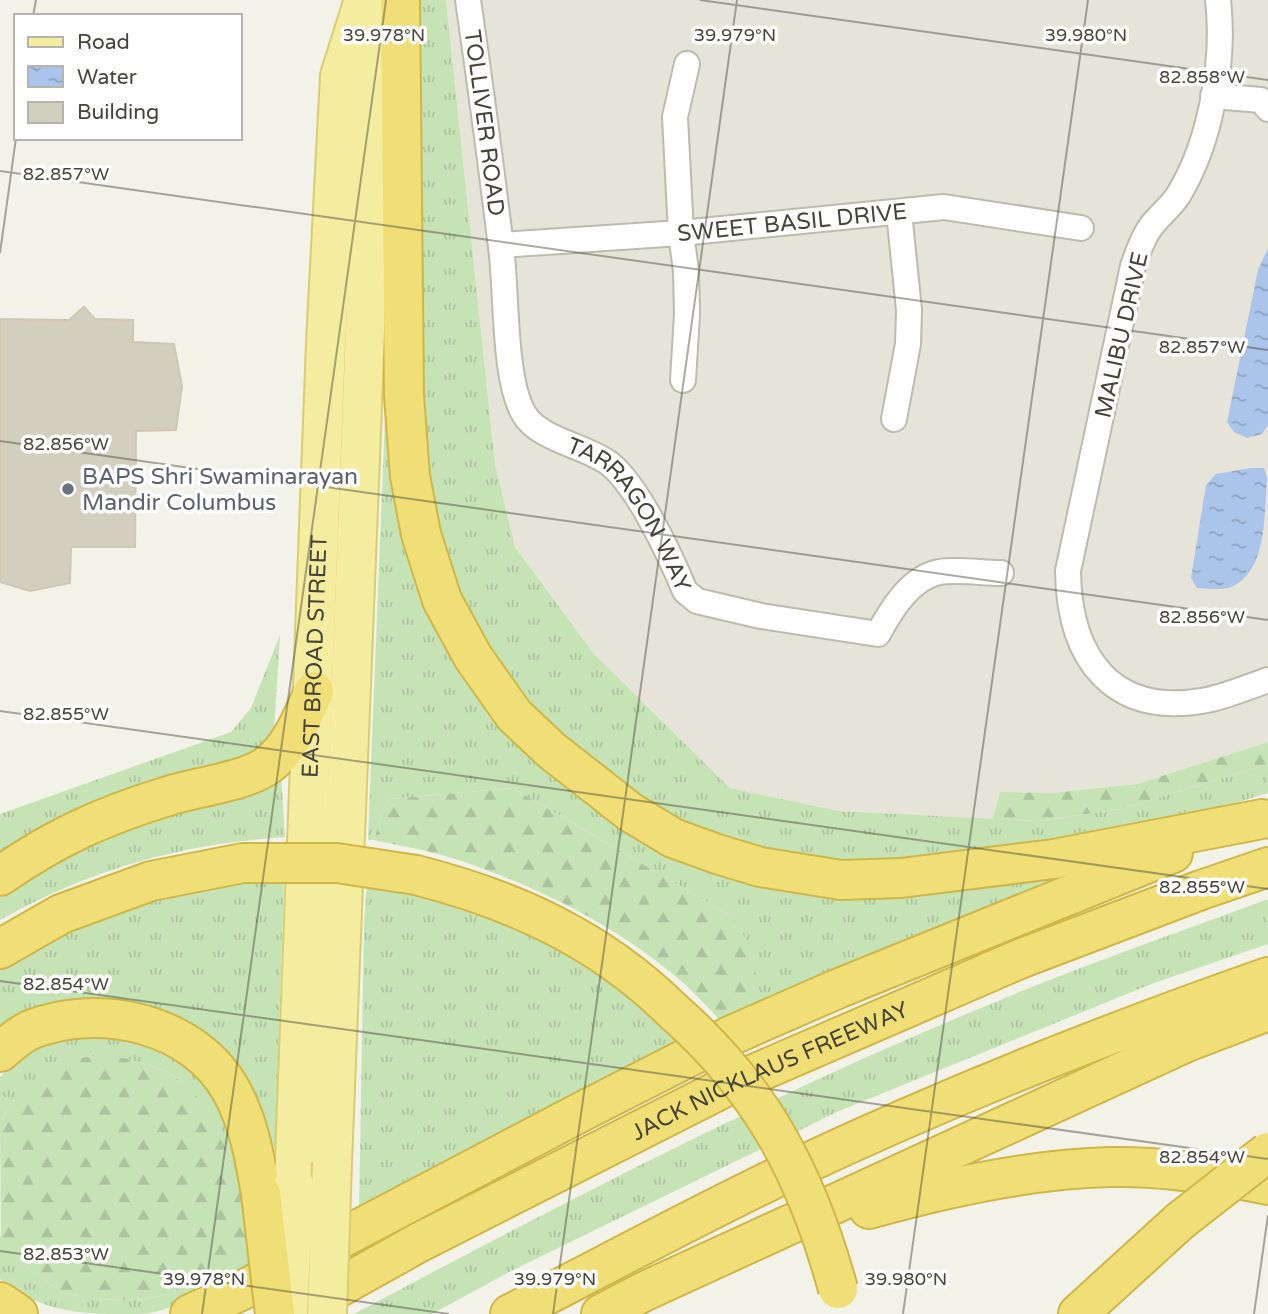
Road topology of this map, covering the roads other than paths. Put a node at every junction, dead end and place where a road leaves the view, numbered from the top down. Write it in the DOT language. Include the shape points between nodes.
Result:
graph roads {
  1 [pos="365,0"];
  2 [pos="400,0"];
  3 [pos="468,0"];
  4 [pos="1218,0"];
  5 [pos="687,64"];
  6 [pos="1213,96"];
  7 [pos="1266,101"];
  8 [pos="899,212"];
  9 [pos="1081,228"];
  10 [pos="681,233"];
  11 [pos="501,245"];
  12 [pos="683,380"];
  13 [pos="894,419"];
  14 [pos="1001,573"];
  15 [pos="1268,680"];
  16 [pos="314,691"];
  17 [pos="1265,818"];
  18 [pos="1268,867"];
  19 [pos="0,876"];
  20 [pos="0,949"];
  21 [pos="1268,976"];
  22 [pos="1268,1011"];
  23 [pos="0,1052"];
  24 [pos="1268,1153"];
  25 [pos="1268,1185"];
  26 [pos="278,1189"];
  27 [pos="755,1240"];
  28 [pos="840,1301"];
  29 [pos="0,1302"];
  30 [pos="18,1314"];
  31 [pos="190,1314"];
  32 [pos="275,1314"];
  33 [pos="289,1314"];
  34 [pos="327,1314"];
  35 [pos="510,1314"];
  36 [pos="601,1314"];
  37 [pos="1079,1314"];
  1 -- 16 [label="main road, EAST BROAD STREET" via="340,76"];
  1 -- 34 [label="main road, EAST BROAD STREET, bridge" via="375,78"];
  2 -- 17 [label="highway" via="404,396 410,477 421,534 442,600 473,657 514,715 551,750 630,812 673,838 760,867 841,880 901,878 1054,859"];
  3 -- 11 [label="street, TOLLIVER ROAD"];
  4 -- 6 [label="street, MALIBU DRIVE"];
  5 -- 10 [label="street" via="675,117"];
  6 -- 7 [label="street"];
  6 -- 15 [label="street, MALIBU DRIVE" via="1209,125 1189,176 1148,231 1133,266 1068,571 1068,601 1087,654 1102,678 1125,694 1174,702 1207,700"];
  8 -- 9 [label="street, SWEET BASIL DRIVE" via="944,207"];
  8 -- 10 [label="street, SWEET BASIL DRIVE"];
  8 -- 13 [label="street" via="909,310 908,344"];
  10 -- 11 [label="street, SWEET BASIL DRIVE"];
  10 -- 12 [label="street" via="687,314"];
  11 -- 14 [label="street, TARRAGON WAY" via="510,364 524,415 535,427 610,464 640,500 685,591 696,601 877,634 913,585 938,572"];
  16 -- 19 [label="highway" via="299,723 266,766 106,816"];
  16 -- 26 [label="main road, EAST BROAD STREET"];
  17 -- 31 [label="highway" via="732,1035"];
  18 -- 33 [label="highway, JACK NICKLAUS FREEWAY" via="1022,958 731,1084"];
  20 -- 28 [label="highway, bridge" via="61,914 151,881 243,863 337,863 416,875 532,913 597,949 644,984 732,1069 778,1136 805,1188"];
  21 -- 35 [label="highway" via="1158,1015 878,1131"];
  22 -- 27 [label="highway" via="1187,1042"];
  23 -- 26 [label="highway" via="27,1031 88,1017 144,1024 181,1040 209,1063 231,1090"];
  24 -- 37 [label="highway, bridge" via="1180,1221"];
  25 -- 27 [label="highway" via="1206,1172 1162,1169 1062,1171 927,1193"];
  26 -- 32 [label="highway, bridge"];
  26 -- 33 [label="main road, EAST BROAD STREET, bridge"];
  27 -- 36 [label="highway"];
  29 -- 30 [label="highway"];
}
